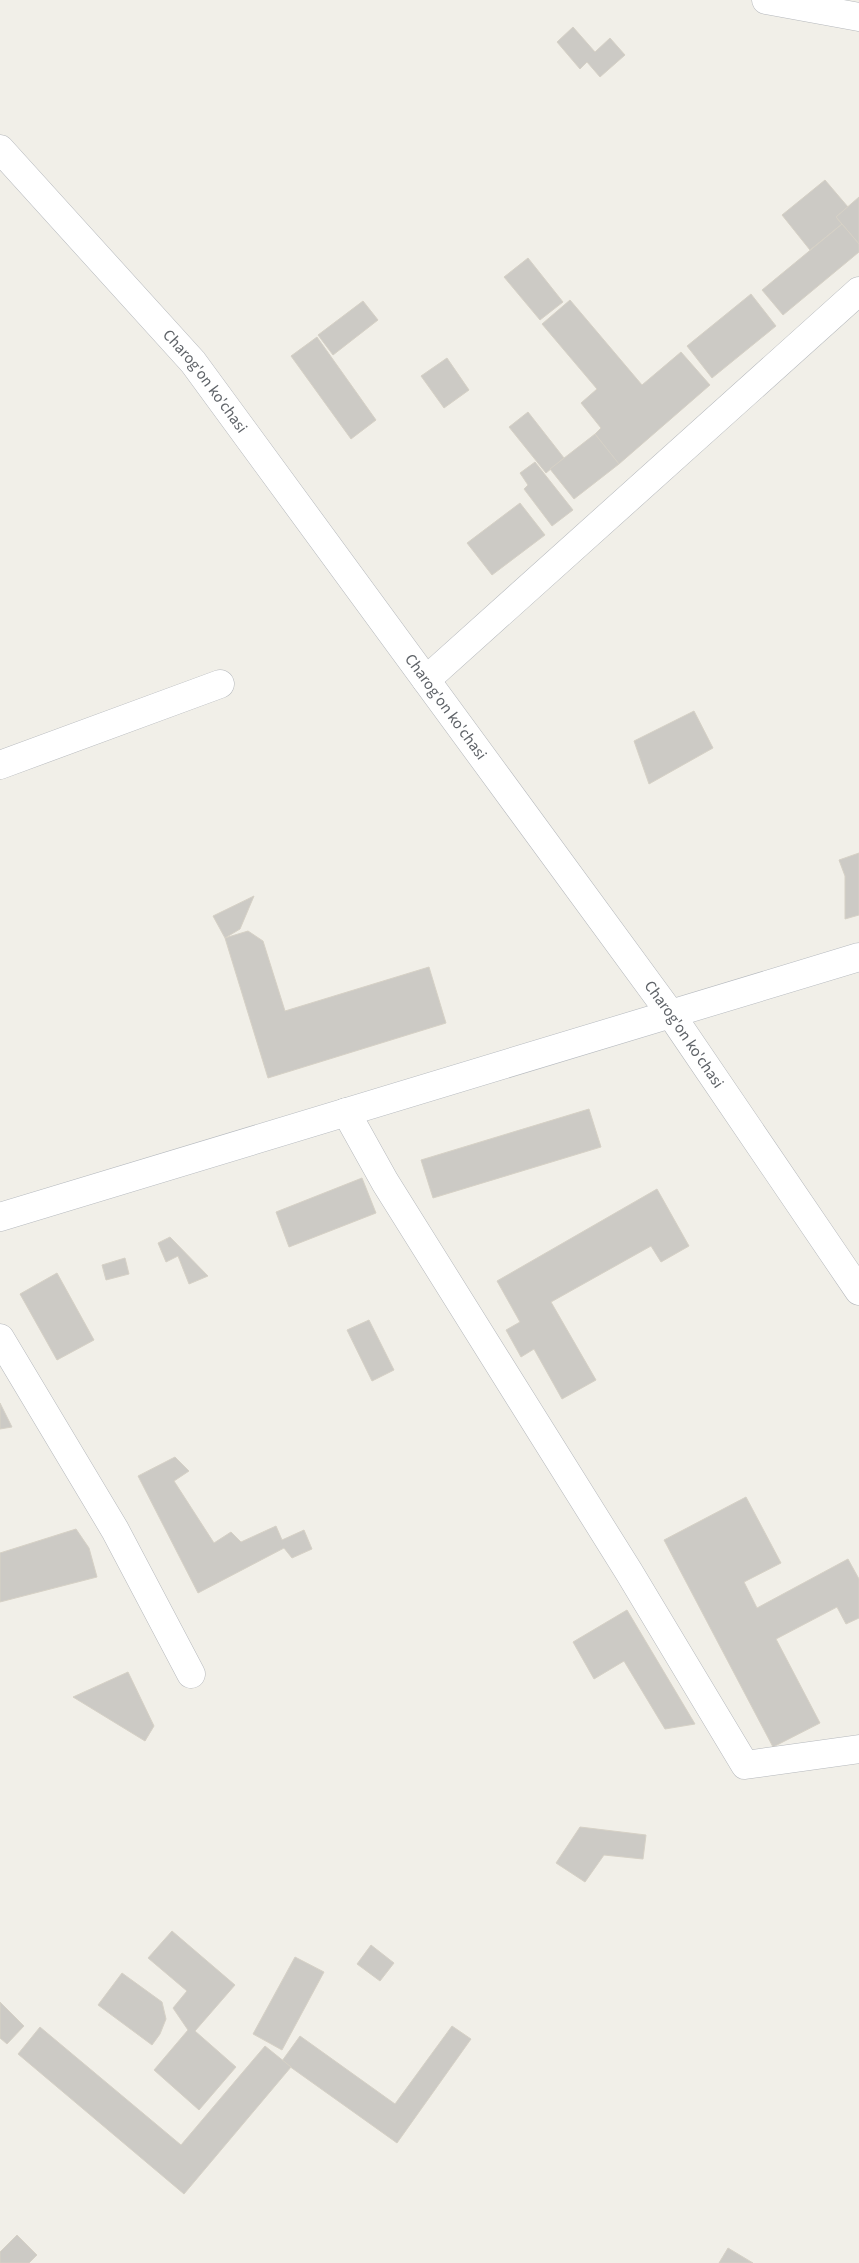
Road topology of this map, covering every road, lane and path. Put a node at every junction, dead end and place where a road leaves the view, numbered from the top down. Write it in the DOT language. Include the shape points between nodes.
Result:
graph roads {
  1 [pos="766,0"];
  2 [pos="859,17"];
  3 [pos="0,149"];
  4 [pos="859,291"];
  5 [pos="426,680"];
  6 [pos="220,684"];
  7 [pos="0,765"];
  8 [pos="859,957"];
  9 [pos="670,1013"];
  10 [pos="346,1112"];
  11 [pos="0,1217"];
  12 [pos="859,1291"];
  13 [pos="0,1338"];
  14 [pos="191,1674"];
  15 [pos="859,1749"];
  1 -- 2 [label="street"];
  3 -- 5 [label="street, Charog'on ko'chasi" via="193,362"];
  4 -- 5 [label="street"];
  5 -- 9 [label="street, Charog'on ko'chasi"];
  6 -- 7 [label="street"];
  8 -- 9 [label="street"];
  9 -- 10 [label="street"];
  9 -- 12 [label="street, Charog'on ko'chasi"];
  10 -- 11 [label="street"];
  10 -- 15 [label="street" via="385,1182 629,1572 745,1765"];
  13 -- 14 [label="street" via="114,1530"];
}
